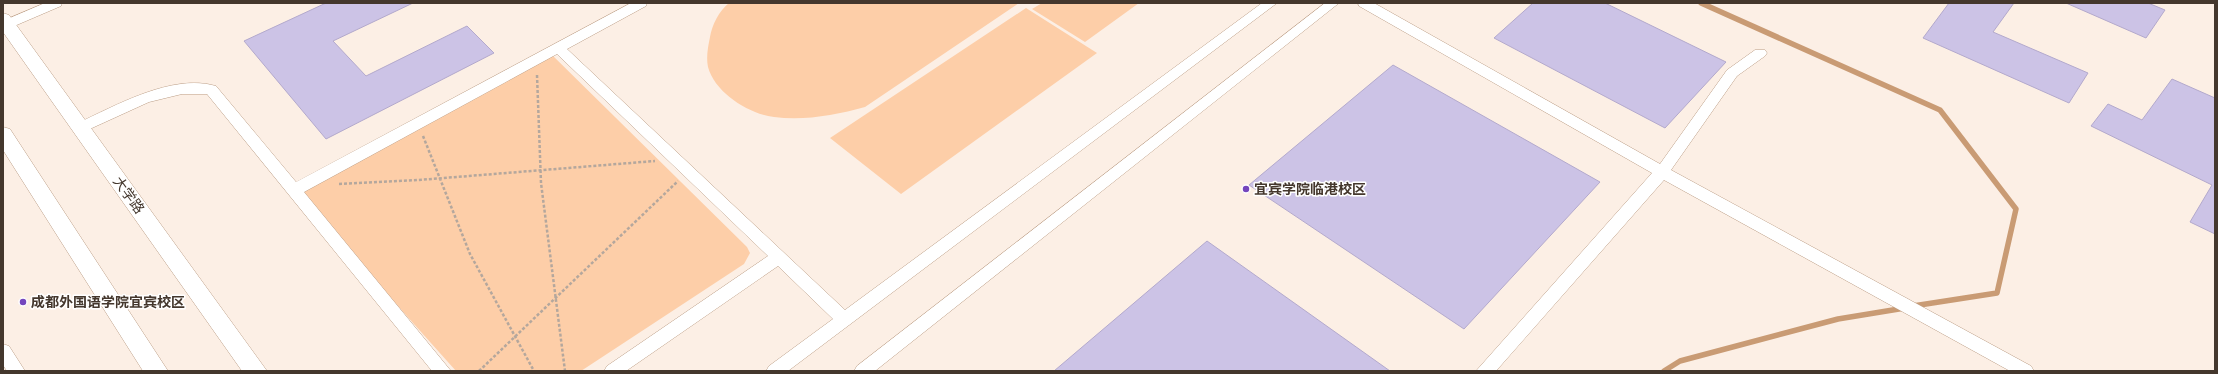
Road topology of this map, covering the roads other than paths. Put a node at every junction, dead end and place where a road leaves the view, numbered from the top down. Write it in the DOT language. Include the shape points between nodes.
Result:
graph roads {
  1 [pos="56,3"];
  2 [pos="641,3"];
  3 [pos="1271,3"];
  4 [pos="1333,3"];
  5 [pos="1364,3"];
  6 [pos="5,21"];
  7 [pos="557,47"];
  8 [pos="1760,53"];
  9 [pos="81,128"];
  10 [pos="7,148"];
  11 [pos="1662,172"];
  12 [pos="294,190"];
  13 [pos="779,257"];
  14 [pos="844,319"];
  15 [pos="3,351"];
  16 [pos="16,371"];
  17 [pos="156,371"];
  18 [pos="255,371"];
  19 [pos="442,371"];
  20 [pos="613,371"];
  21 [pos="775,371"];
  22 [pos="863,371"];
  23 [pos="1485,371"];
  24 [pos="2025,371"];
  1 -- 6 [label="street"];
  2 -- 7 [label="street"];
  3 -- 14 [label="street"];
  4 -- 22 [label="street"];
  5 -- 11 [label="street"];
  6 -- 9 [label="main road, 大学路"];
  7 -- 12 [label="street"];
  7 -- 13 [label="street"];
  8 -- 11 [label="street" via="1732,73"];
  9 -- 12 [label="street" via="145,98 182,89 210,89"];
  9 -- 18 [label="main road, 大学路"];
  10 -- 17 [label="main road"];
  11 -- 23 [label="street"];
  11 -- 24 [label="street"];
  12 -- 19 [label="street"];
  13 -- 14 [label="street"];
  13 -- 20 [label="street"];
  14 -- 21 [label="street"];
  15 -- 16 [label="street"];
}
